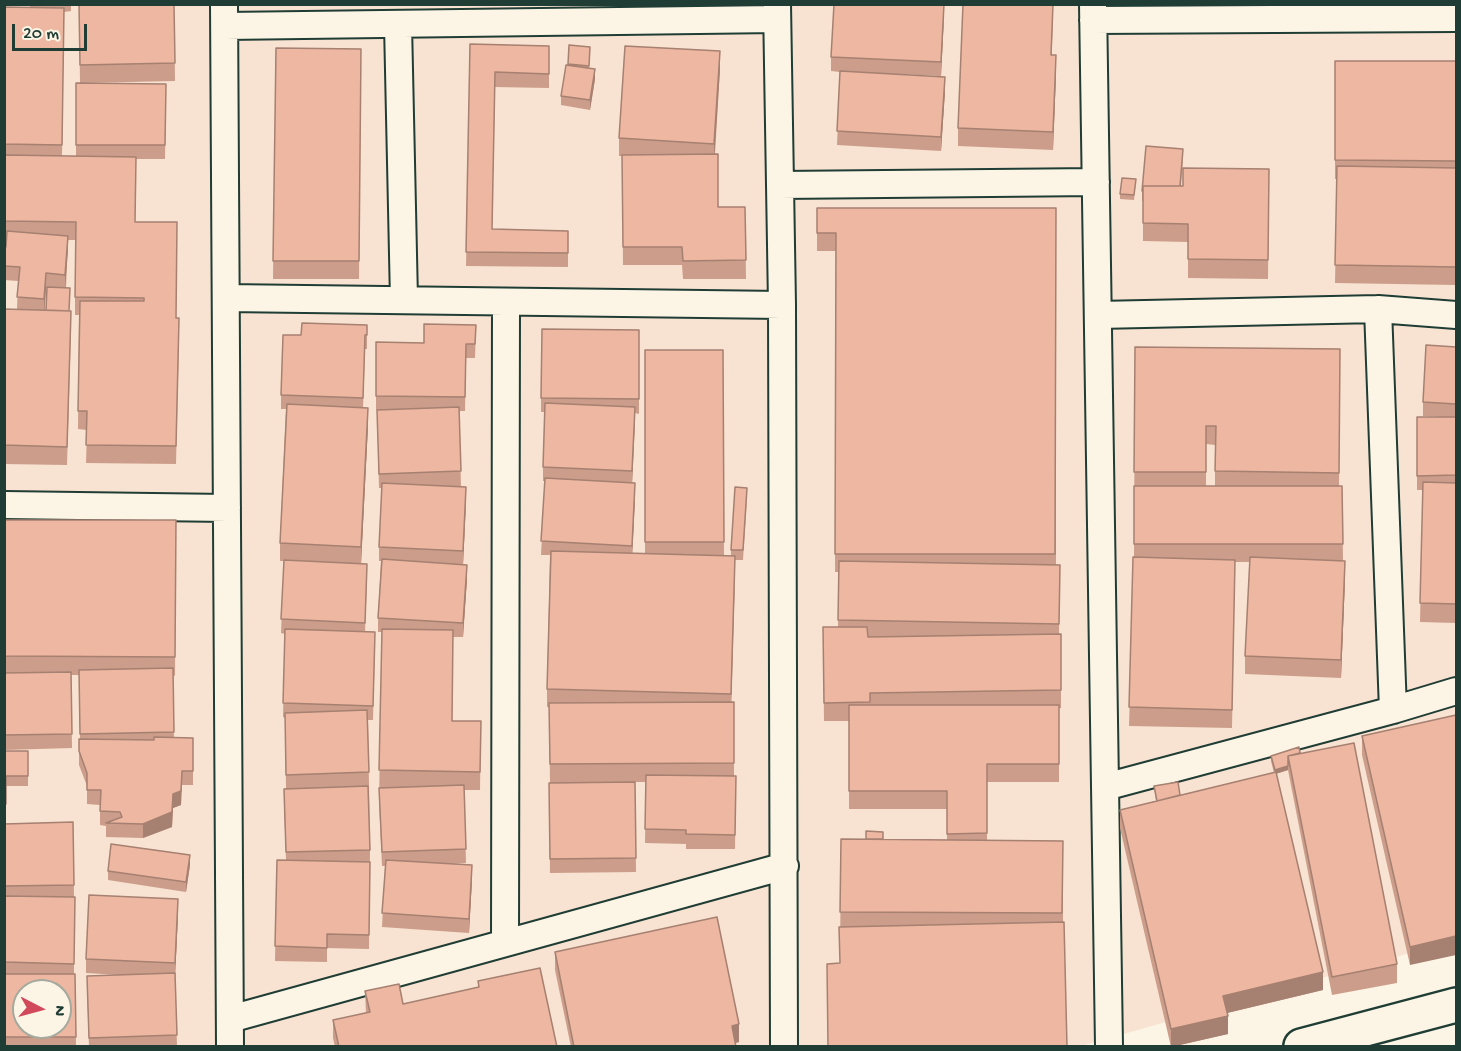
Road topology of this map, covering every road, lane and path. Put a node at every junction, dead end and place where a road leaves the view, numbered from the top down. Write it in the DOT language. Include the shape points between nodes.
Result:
graph roads {
  1 [pos="1388,11"];
  2 [pos="777,12"];
  3 [pos="1093,12"];
  4 [pos="519,14"];
  5 [pos="224,15"];
  6 [pos="1456,18"];
  7 [pos="398,24"];
  8 [pos="1096,182"];
  9 [pos="780,185"];
  10 [pos="226,298"];
  11 [pos="404,300"];
  12 [pos="506,302"];
  13 [pos="782,305"];
  14 [pos="1378,309"];
  15 [pos="1098,315"];
  16 [pos="1456,315"];
  17 [pos="4,505"];
  18 [pos="227,508"];
  19 [pos="1456,691"];
  20 [pos="1393,710"];
  21 [pos="1105,787"];
  22 [pos="785,866"];
  23 [pos="505,943"];
  24 [pos="1456,1005"];
  25 [pos="230,1019"];
  26 [pos="230,1047"];
  27 [pos="784,1047"];
  28 [pos="1109,1047"];
  29 [pos="1301,1047"];
  1 -- 3 [label="street"];
  1 -- 6 [label="street"];
  2 -- 4 [label="street"];
  2 -- 9 [label="street"];
  3 -- 8 [label="street"];
  4 -- 7 [label="street"];
  5 -- 7 [label="street"];
  5 -- 10 [label="street"];
  7 -- 11 [label="street"];
  8 -- 9 [label="street"];
  8 -- 15 [label="street"];
  9 -- 13 [label="street"];
  10 -- 11 [label="street"];
  10 -- 18 [label="street"];
  11 -- 12 [label="street"];
  12 -- 13 [label="street"];
  12 -- 23 [label="street"];
  13 -- 22 [label="street"];
  14 -- 15 [label="street"];
  14 -- 16 [label="street"];
  14 -- 20 [label="street"];
  15 -- 21 [label="street"];
  17 -- 18 [label="street"];
  18 -- 25 [label="street"];
  19 -- 20 [label="street"];
  20 -- 21 [label="street"];
  21 -- 28 [label="street"];
  22 -- 23 [label="street"];
  22 -- 27 [label="street"];
  23 -- 25 [label="street"];
  24 -- 29 [label="street"];
  25 -- 26 [label="street"];
}
